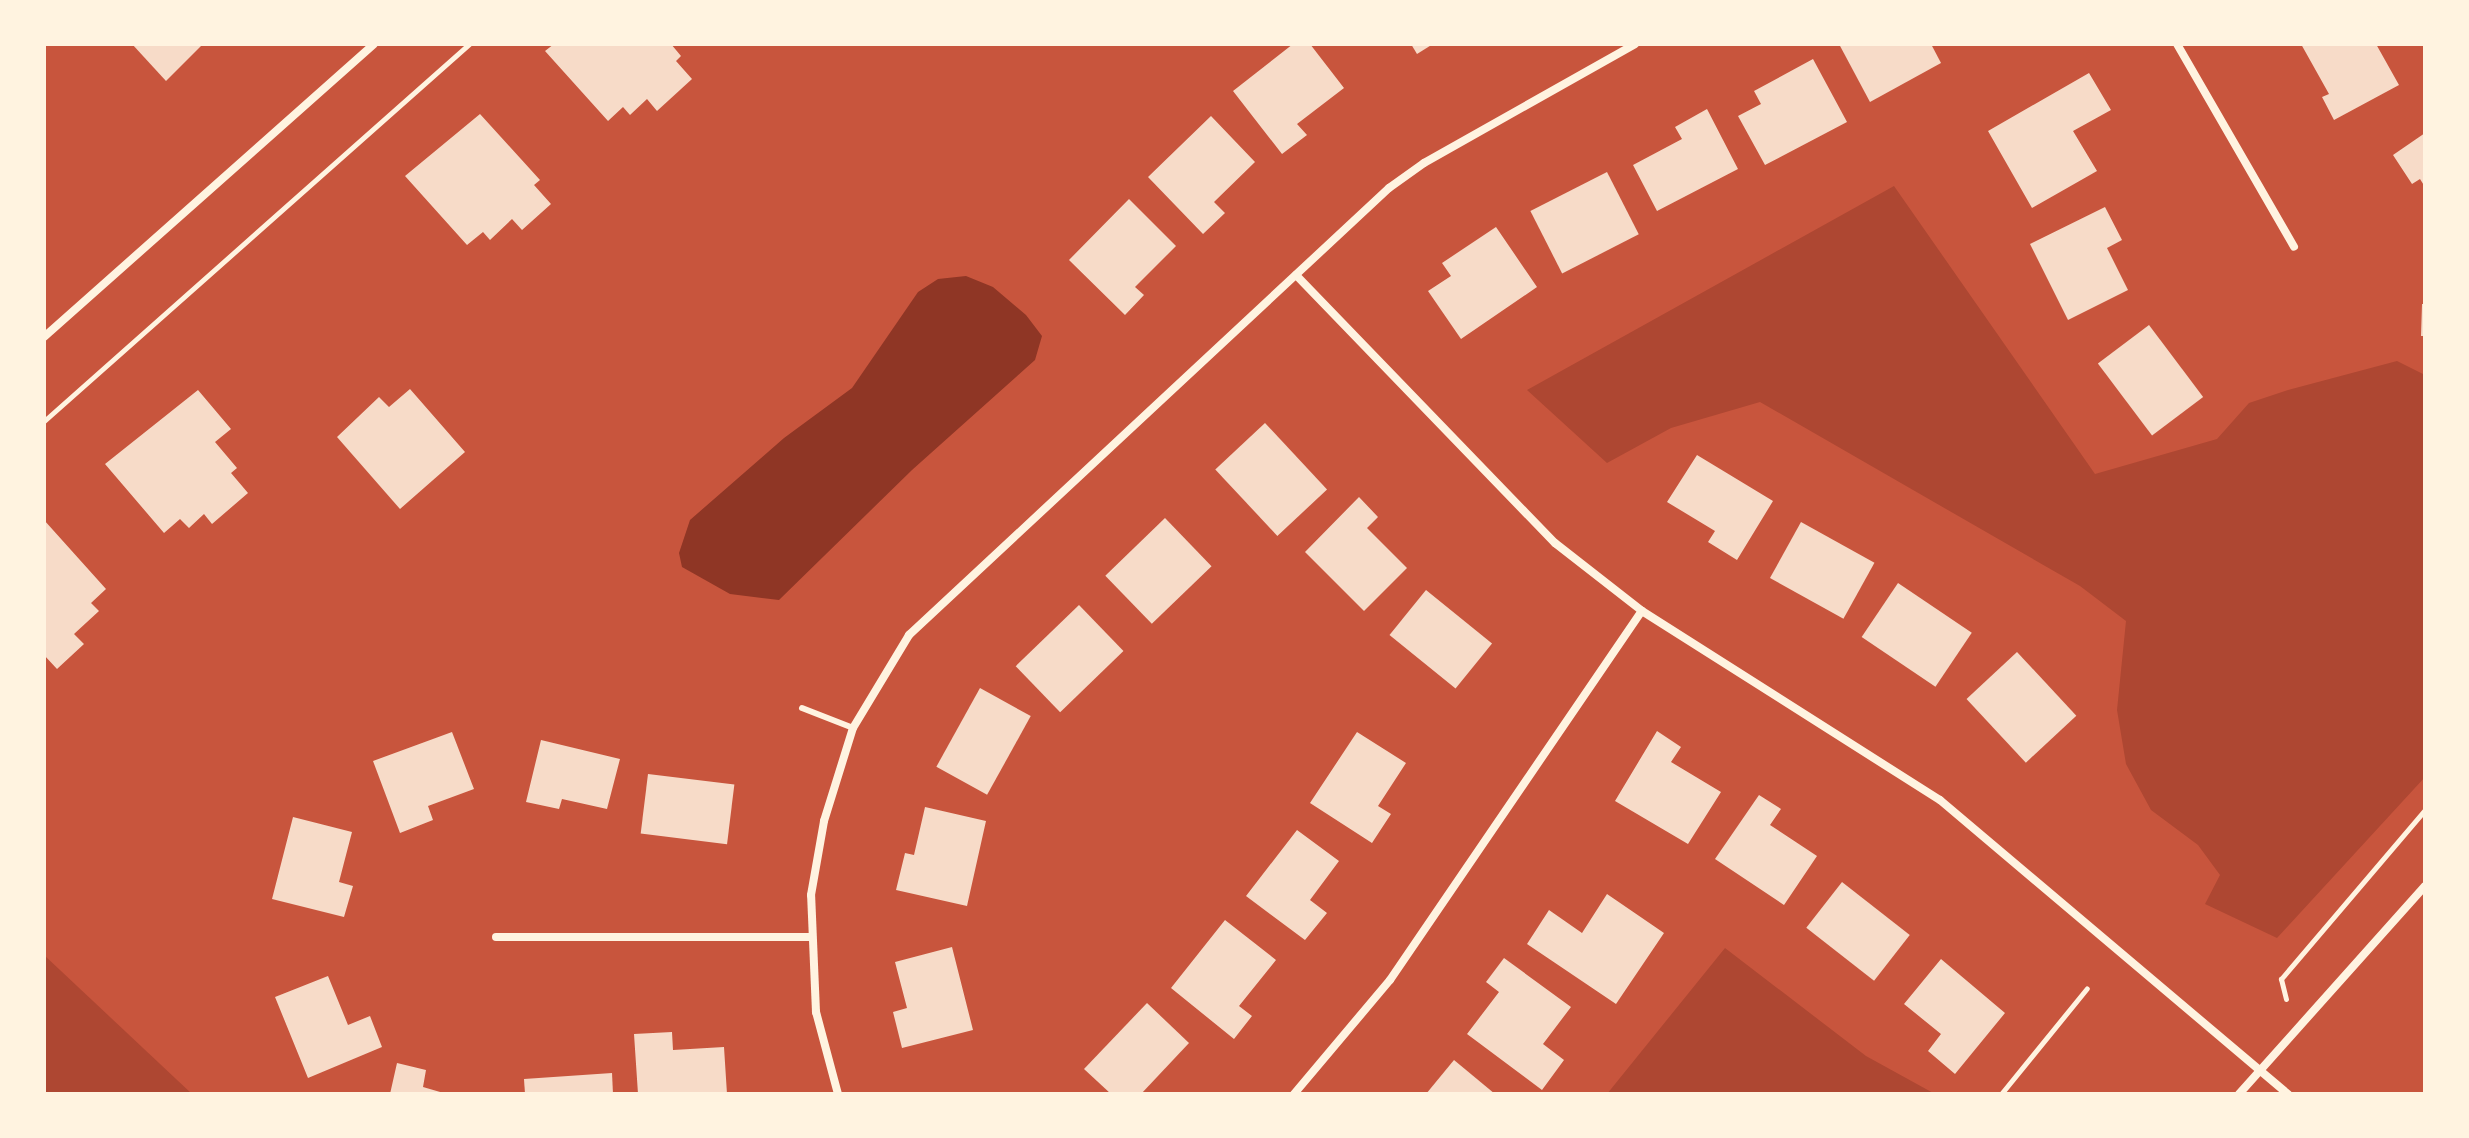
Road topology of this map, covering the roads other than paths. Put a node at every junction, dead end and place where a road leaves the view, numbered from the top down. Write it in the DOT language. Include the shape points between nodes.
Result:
graph roads {
  1 [pos="374,44"];
  2 [pos="1635,44"];
  3 [pos="2177,44"];
  4 [pos="2294,247"];
  5 [pos="1296,275"];
  6 [pos="44,337"];
  7 [pos="1642,611"];
  8 [pos="802,708"];
  9 [pos="853,728"];
  10 [pos="2425,886"];
  11 [pos="496,937"];
  12 [pos="811,937"];
  13 [pos="2261,1070"];
  14 [pos="838,1094"];
  15 [pos="1294,1094"];
  16 [pos="2239,1094"];
  17 [pos="2288,1094"];
  1 -- 6 [label="street"];
  2 -- 5 [label="street" via="1424,163 1356,216"];
  3 -- 4 [label="street"];
  5 -- 7 [label="street" via="1512,503"];
  5 -- 9 [label="street" via="936,607 888,663"];
  7 -- 13 [label="street" via="1940,800"];
  7 -- 15 [label="street" via="1390,980"];
  8 -- 9 [label="lane"];
  9 -- 12 [label="street" via="824,821 811,895"];
  10 -- 13 [label="street"];
  11 -- 12 [label="street"];
  12 -- 14 [label="street" via="816,1012"];
  13 -- 16 [label="street"];
  13 -- 17 [label="street"];
}
